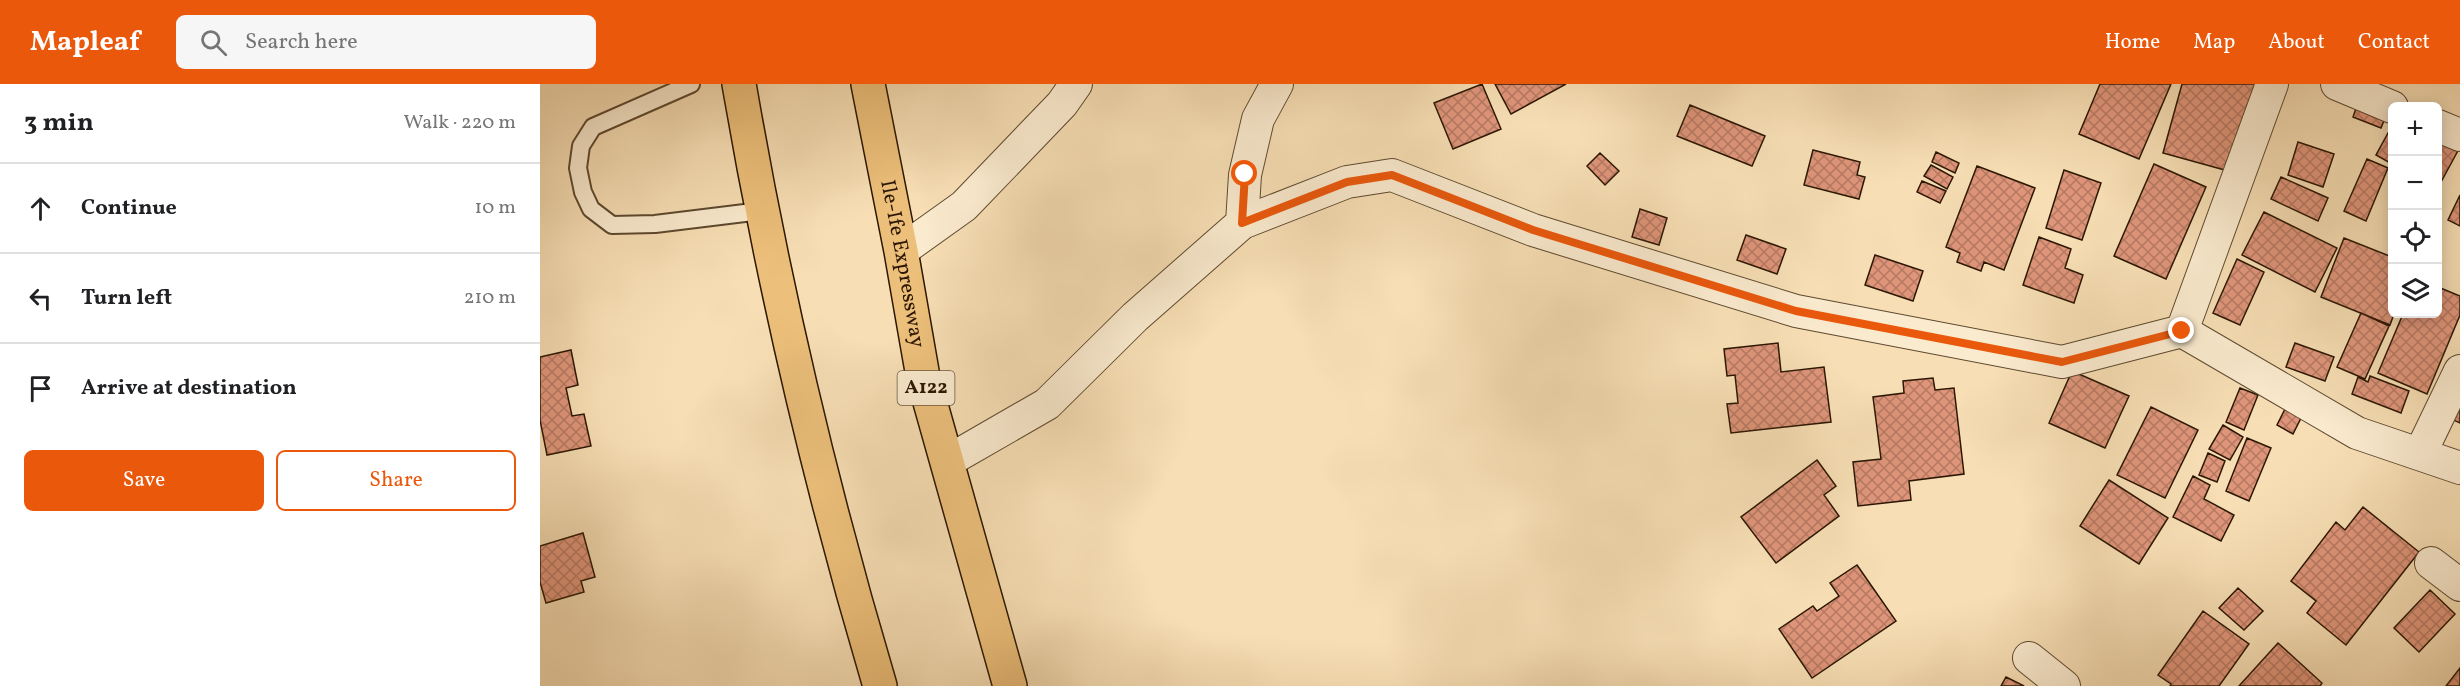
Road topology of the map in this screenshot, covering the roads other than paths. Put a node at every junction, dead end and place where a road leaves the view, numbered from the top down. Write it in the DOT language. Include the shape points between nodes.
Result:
graph roads {
  1 [pos="691,84"];
  2 [pos="739,84"];
  3 [pos="868,84"];
  4 [pos="1076,84"];
  5 [pos="1276,84"];
  6 [pos="2272,84"];
  7 [pos="2337,84"];
  8 [pos="2388,105"];
  9 [pos="2442,128"];
  10 [pos="2460,135"];
  11 [pos="761,211"];
  12 [pos="1242,223"];
  13 [pos="901,251"];
  14 [pos="2182,331"];
  15 [pos="2460,371"];
  16 [pos="2420,454"];
  17 [pos="948,461"];
  18 [pos="2460,468"];
  19 [pos="2431,563"];
  20 [pos="2460,585"];
  21 [pos="2029,658"];
  22 [pos="880,686"];
  23 [pos="1010,686"];
  24 [pos="2064,686"];
  1 -- 11 [label="lane" via="592,127 580,146 578,168 591,208 612,225 655,224"];
  2 -- 11 [label="highway"];
  3 -- 13 [label="highway, Ile-Ife Expressway / A122"];
  4 -- 13 [label="street" via="1062,104 964,206"];
  5 -- 12 [label="street" via="1258,119 1245,174"];
  6 -- 14 [label="street"];
  7 -- 8 [label="street"];
  9 -- 10 [label="street"];
  11 -- 22 [label="highway" via="826,496"];
  12 -- 14 [label="street" via="1347,182 1392,175 1533,230 1796,311 2062,362"];
  12 -- 17 [label="street" via="1135,317 1047,404"];
  13 -- 17 [label="highway, Ile-Ife Expressway / A122" via="923,377"];
  14 -- 16 [label="street" via="2357,433"];
  15 -- 16 [label="street"];
  16 -- 18 [label="street"];
  17 -- 23 [label="highway, Ile-Ife Expressway / A122"];
  19 -- 20 [label="street"];
  21 -- 24 [label="street"];
}
